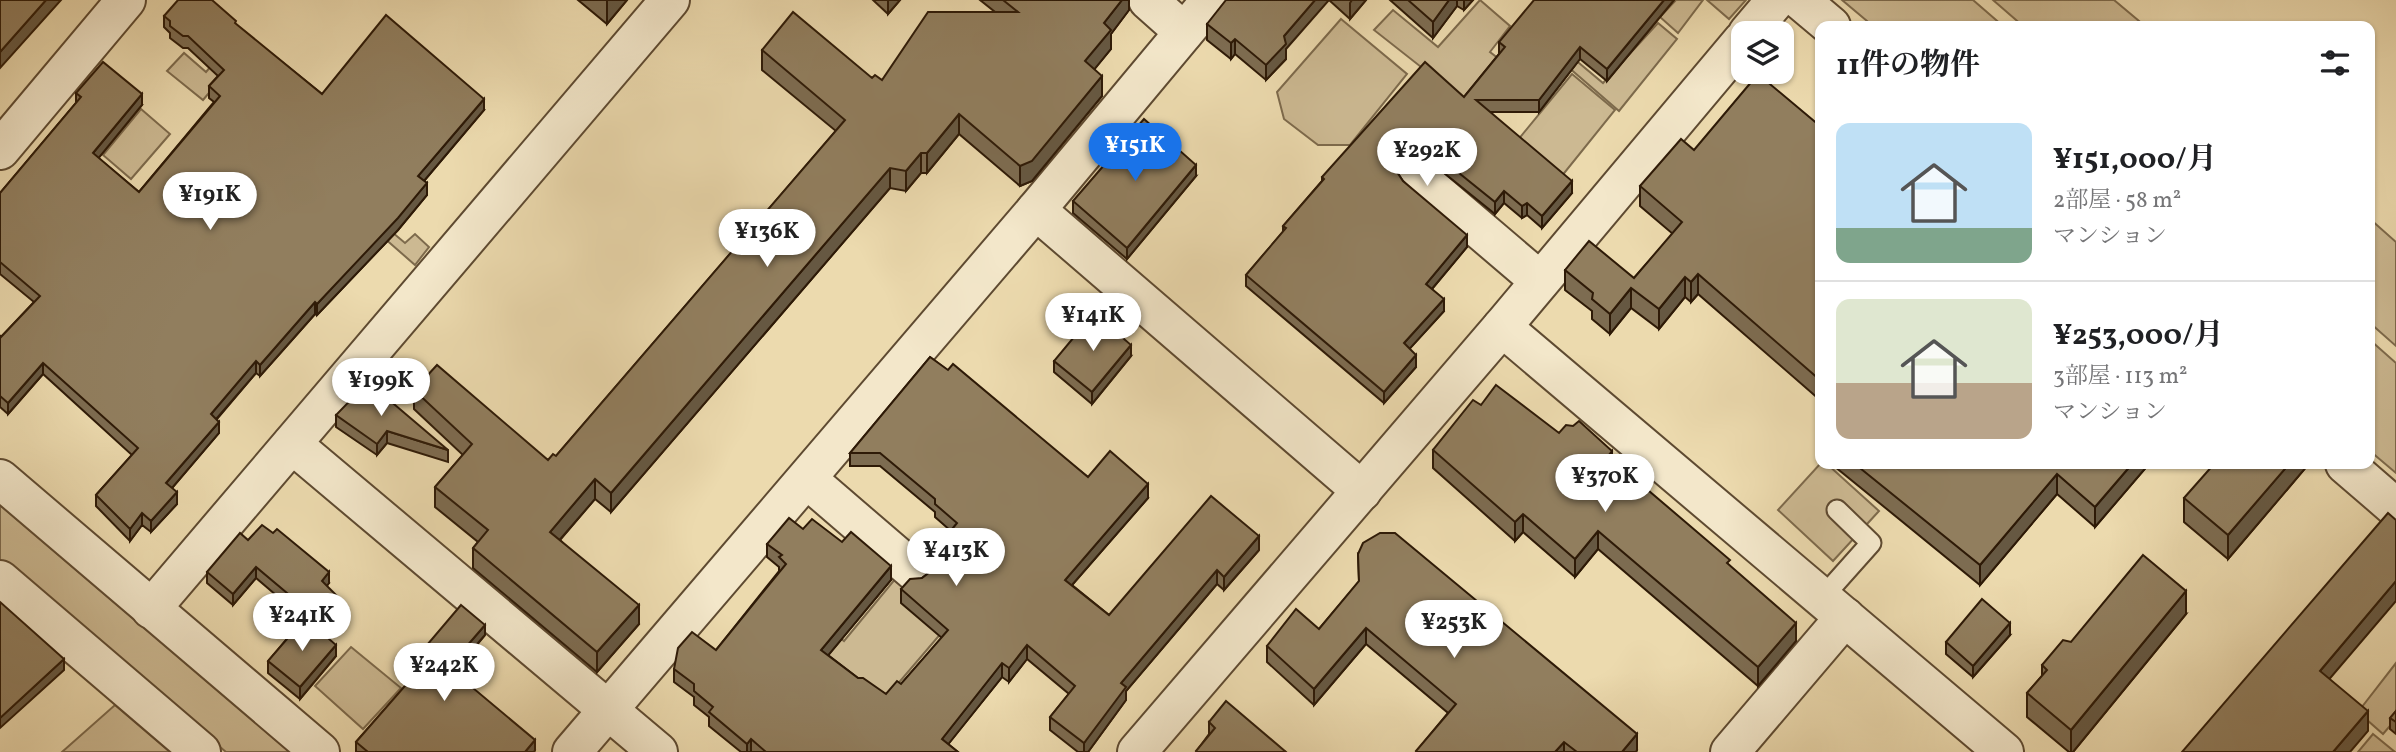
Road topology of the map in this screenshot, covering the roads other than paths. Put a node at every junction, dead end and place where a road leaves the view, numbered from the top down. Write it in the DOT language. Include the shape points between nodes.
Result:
graph roads {
  1 [pos="127,0"];
  2 [pos="670,0"];
  3 [pos="1148,0"];
  4 [pos="1211,0"];
  5 [pos="1776,0"];
  6 [pos="1800,0"];
  7 [pos="1758,21"];
  8 [pos="1825,21"];
  9 [pos="1184,32"];
  10 [pos="1731,54"];
  11 [pos="0,150"];
  12 [pos="1418,177"];
  13 [pos="1036,210"];
  14 [pos="1540,282"];
  15 [pos="1502,327"];
  16 [pos="292,444"];
  17 [pos="2351,469"];
  18 [pos="0,479"];
  19 [pos="807,479"];
  20 [pos="1362,491"];
  21 [pos="2396,508"];
  22 [pos="1836,510"];
  23 [pos="914,571"];
  24 [pos="0,580"];
  25 [pos="1834,607"];
  26 [pos="151,609"];
  27 [pos="609,710"];
  28 [pos="201,752"];
  29 [pos="320,752"];
  30 [pos="572,752"];
  31 [pos="658,752"];
  32 [pos="1137,752"];
  33 [pos="1730,752"];
  34 [pos="2004,752"];
  1 -- 11 [label="street"];
  2 -- 16 [label="street"];
  3 -- 9 [label="street"];
  4 -- 9 [label="street"];
  5 -- 7 [label="street"];
  6 -- 8 [label="street"];
  9 -- 13 [label="street"];
  10 -- 14 [label="street"];
  12 -- 14 [label="street"];
  13 -- 19 [label="street"];
  13 -- 20 [label="street"];
  14 -- 15 [label="street"];
  15 -- 20 [label="street"];
  15 -- 25 [label="street"];
  16 -- 26 [label="street"];
  16 -- 27 [label="street"];
  17 -- 21 [label="street"];
  18 -- 26 [label="street"];
  19 -- 23 [label="street"];
  19 -- 27 [label="street"];
  20 -- 32 [label="street"];
  22 -- 25 [label="lane" via="1871,543"];
  24 -- 28 [label="street"];
  25 -- 33 [label="street"];
  25 -- 34 [label="street"];
  26 -- 29 [label="street"];
  27 -- 30 [label="street"];
  27 -- 31 [label="street"];
}
